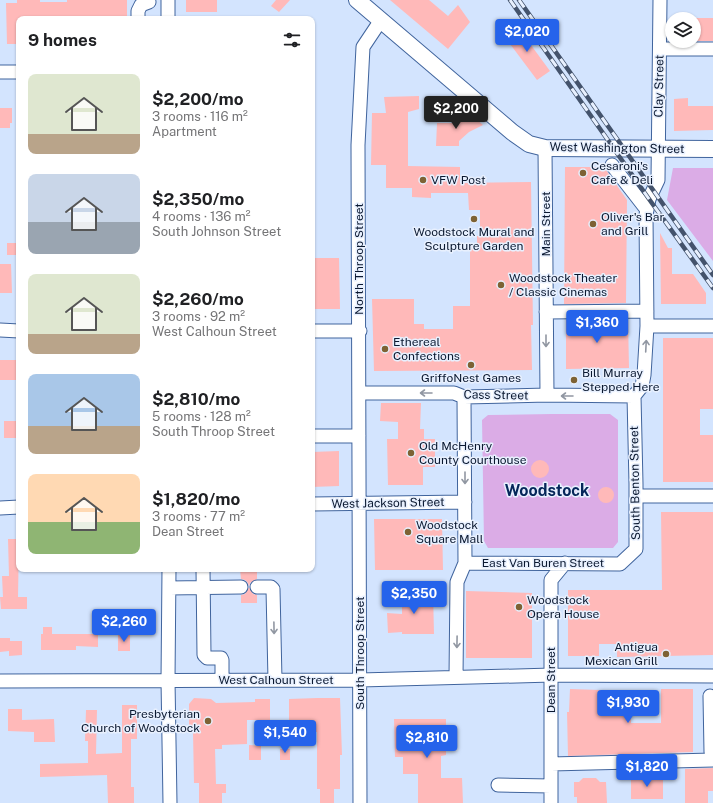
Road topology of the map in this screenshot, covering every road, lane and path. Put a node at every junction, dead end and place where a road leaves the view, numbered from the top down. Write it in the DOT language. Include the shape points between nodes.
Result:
graph roads {
  1 [pos="168,0"];
  2 [pos="357,0"];
  3 [pos="660,0"];
  4 [pos="149,2"];
  5 [pos="138,16"];
  6 [pos="168,16"];
  7 [pos="381,20"];
  8 [pos="660,49"];
  9 [pos="713,49"];
  10 [pos="0,72"];
  11 [pos="16,72"];
  12 [pos="545,148"];
  13 [pos="659,149"];
  14 [pos="713,149"];
  15 [pos="612,165"];
  16 [pos="648,210"];
  17 [pos="647,311"];
  18 [pos="546,312"];
  19 [pos="647,326"];
  20 [pos="713,326"];
  21 [pos="0,330"];
  22 [pos="16,330"];
  23 [pos="315,331"];
  24 [pos="360,331"];
  25 [pos="359,393"];
  26 [pos="547,396"];
  27 [pos="634,396"];
  28 [pos="464,397"];
  29 [pos="315,436"];
  30 [pos="359,436"];
  31 [pos="636,496"];
  32 [pos="713,496"];
  33 [pos="465,502"];
  34 [pos="315,504"];
  35 [pos="360,504"];
  36 [pos="16,507"];
  37 [pos="0,508"];
  38 [pos="465,563"];
  39 [pos="533,563"];
  40 [pos="565,563"];
  41 [pos="620,564"];
  42 [pos="169,572"];
  43 [pos="203,572"];
  44 [pos="551,580"];
  45 [pos="241,587"];
  46 [pos="257,587"];
  47 [pos="169,588"];
  48 [pos="204,588"];
  49 [pos="552,675"];
  50 [pos="713,676"];
  51 [pos="456,677"];
  52 [pos="168,680"];
  53 [pos="222,680"];
  54 [pos="274,680"];
  55 [pos="360,680"];
  56 [pos="0,681"];
  57 [pos="710,696"];
  58 [pos="712,718"];
  59 [pos="712,756"];
  60 [pos="551,764"];
  61 [pos="498,785"];
  62 [pos="551,786"];
  63 [pos="170,803"];
  64 [pos="360,803"];
  65 [pos="551,803"];
  1 -- 6 [label="street"];
  2 -- 7 [label="main road, West Washington Street"];
  3 -- 8 [label="street, Clay Street"];
  4 -- 5 [label="street" via="141,5"];
  7 -- 12 [label="main road, West Washington Street" via="512,132 529,144"];
  7 -- 24 [label="street, North Throop Street" via="363,47 358,145"];
  8 -- 9 [label="street"];
  8 -- 13 [label="street, Clay Street"];
  10 -- 11 [label="street"];
  12 -- 13 [label="main road, West Washington Street"];
  12 -- 18 [label="street, Main Street"];
  13 -- 14 [label="main road, West Washington Street"];
  13 -- 16 [label="street, Clay Street" via="658,180 649,199"];
  15 -- 16 [label="street"];
  16 -- 17 [label="street, Clay Street"];
  17 -- 18 [label="street"];
  17 -- 19 [label="street, Clay Street"];
  18 -- 26 [label="street, Main Street, one-way"];
  19 -- 20 [label="street"];
  27 -- 19 [label="street, Clay Street, one-way" via="642,386"];
  21 -- 22 [label="street"];
  23 -- 24 [label="street"];
  24 -- 25 [label="street, North Throop Street"];
  28 -- 25 [label="street, Cass Street, one-way" via="454,393"];
  25 -- 30 [label="street, North Throop Street"];
  27 -- 26 [label="street, Cass Street, one-way"];
  26 -- 28 [label="street, Cass Street"];
  27 -- 31 [label="street, South Benton Street"];
  28 -- 33 [label="street, one-way"];
  29 -- 30 [label="street"];
  30 -- 35 [label="street, North Throop Street"];
  31 -- 32 [label="street"];
  31 -- 41 [label="street, South Benton Street" via="636,549"];
  33 -- 35 [label="street, West Jackson Street"];
  33 -- 38 [label="street"];
  34 -- 35 [label="street, West Jackson Street"];
  35 -- 55 [label="street, South Throop Street"];
  36 -- 37 [label="street"];
  38 -- 39 [label="street, East Van Buren Street"];
  38 -- 51 [label="street, one-way" via="458,582"];
  39 -- 40 [label="street, East Van Buren Street"];
  39 -- 44 [label="street"];
  40 -- 41 [label="street, East Van Buren Street"];
  40 -- 44 [label="street"];
  42 -- 47 [label="street"];
  43 -- 48 [label="street"];
  44 -- 49 [label="street, Dean Street"];
  45 -- 48 [label="street"];
  46 -- 54 [label="street, one-way" via="273,589"];
  47 -- 48 [label="street"];
  47 -- 52 [label="street"];
  48 -- 53 [label="street" via="204,655 206,658 221,658"];
  49 -- 50 [label="street, West Calhoun Street"];
  49 -- 51 [label="street, West Calhoun Street"];
  49 -- 60 [label="street, Dean Street"];
  51 -- 55 [label="street, West Calhoun Street"];
  52 -- 53 [label="street, West Calhoun Street"];
  52 -- 56 [label="street, West Calhoun Street"];
  52 -- 63 [label="street"];
  53 -- 54 [label="street, West Calhoun Street"];
  54 -- 55 [label="street, West Calhoun Street"];
  55 -- 64 [label="street, South Throop Street"];
  57 -- 58 [label="street"];
  58 -- 59 [label="street"];
  59 -- 60 [label="street"];
  60 -- 62 [label="street, Dean Street"];
  61 -- 62 [label="street"];
  62 -- 65 [label="street, Dean Street"];
}
